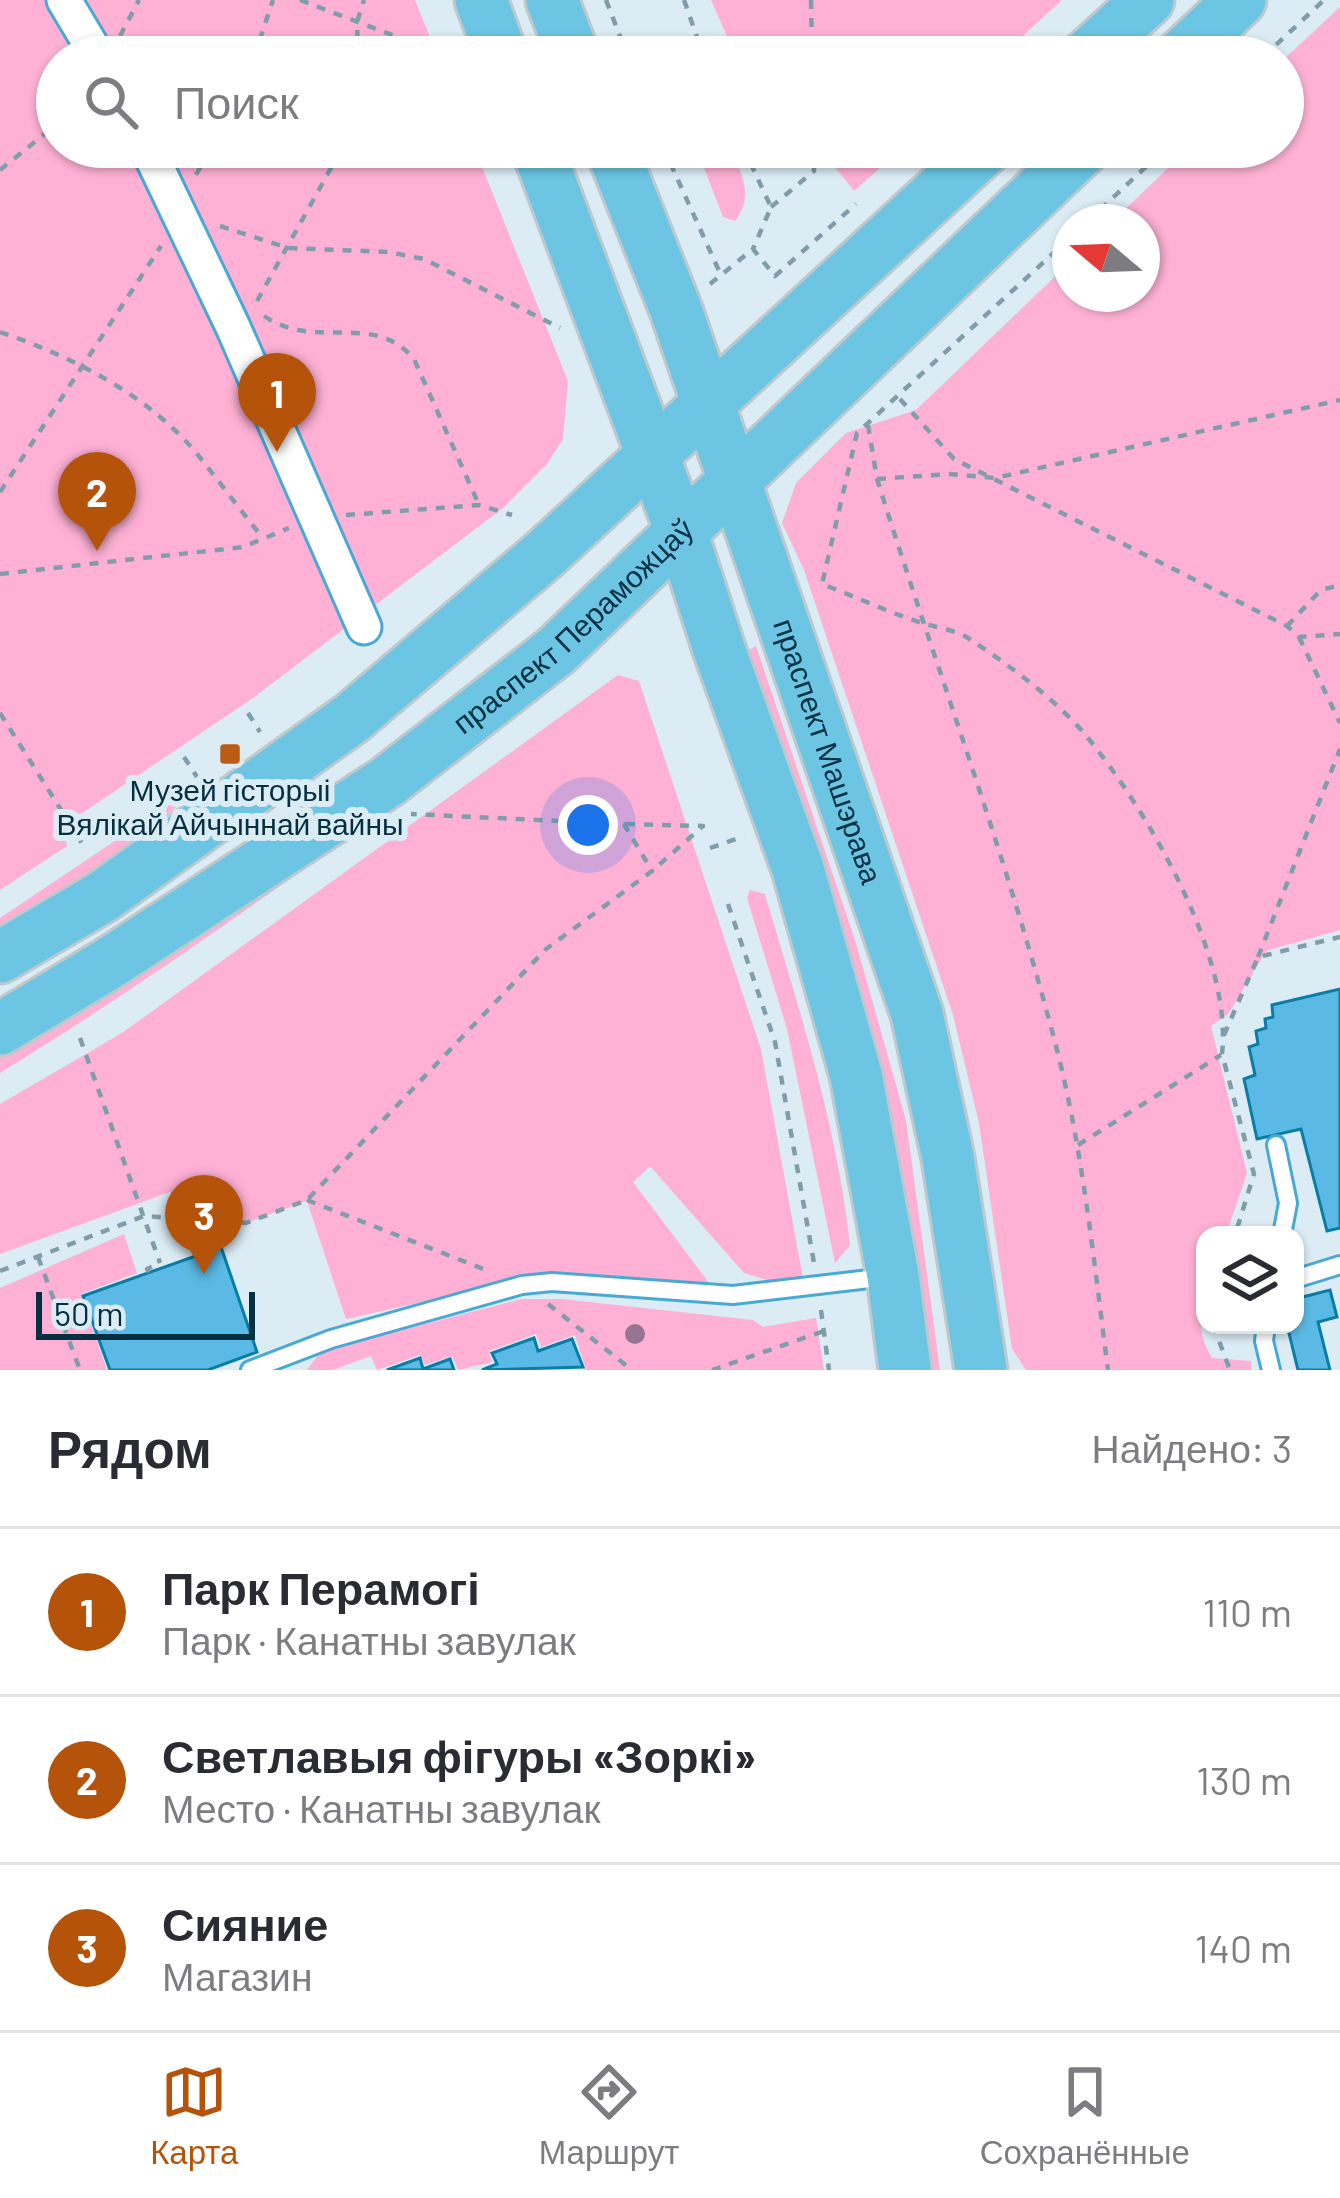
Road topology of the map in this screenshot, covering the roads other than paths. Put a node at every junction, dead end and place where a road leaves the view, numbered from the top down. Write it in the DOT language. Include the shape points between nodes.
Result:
graph roads {
  1 [pos="64,0"];
  2 [pos="481,0"];
  3 [pos="552,0"];
  4 [pos="1148,0"];
  5 [pos="1240,0"];
  6 [pos="85,36"];
  7 [pos="494,36"];
  8 [pos="566,36"];
  9 [pos="1109,36"];
  10 [pos="1202,36"];
  11 [pos="158,168"];
  12 [pos="545,168"];
  13 [pos="619,168"];
  14 [pos="964,168"];
  15 [pos="1063,168"];
  16 [pos="708,402"];
  17 [pos="653,453"];
  18 [pos="734,482"];
  19 [pos="681,530"];
  20 [pos="364,627"];
  21 [pos="0,957"];
  22 [pos="0,1029"];
  23 [pos="1276,1145"];
  24 [pos="1284,1226"];
  25 [pos="1340,1265"];
  26 [pos="893,1276"];
  27 [pos="1304,1276"];
  28 [pos="1265,1334"];
  29 [pos="250,1370"];
  30 [pos="905,1370"];
  31 [pos="981,1370"];
  32 [pos="1271,1370"];
  1 -- 6 [label="street"];
  2 -- 7 [label="main road"];
  3 -- 8 [label="main road"];
  4 -- 9 [label="main road"];
  5 -- 10 [label="main road"];
  11 -- 20 [label="street"];
  12 -- 17 [label="main road"];
  13 -- 16 [label="main road, праспект Машэрава"];
  14 -- 16 [label="main road"];
  15 -- 18 [label="main road, праспект Пераможцаў"];
  16 -- 17 [label="main road"];
  16 -- 18 [label="main road, праспект Машэрава"];
  17 -- 19 [label="main road"];
  17 -- 21 [label="main road" via="352,718 102,897"];
  18 -- 19 [label="main road, праспект Пераможцаў"];
  18 -- 31 [label="main road, праспект Машэрава" via="917,1014"];
  19 -- 22 [label="main road, праспект Пераможцаў" via="556,651 388,782"];
  19 -- 26 [label="main road" via="798,869 856,1075"];
  23 -- 24 [label="lane" via="1288,1203"];
  25 -- 27 [label="lane"];
  26 -- 29 [label="lane" via="733,1295 522,1285"];
  26 -- 30 [label="main road"];
  28 -- 32 [label="lane"];
}
